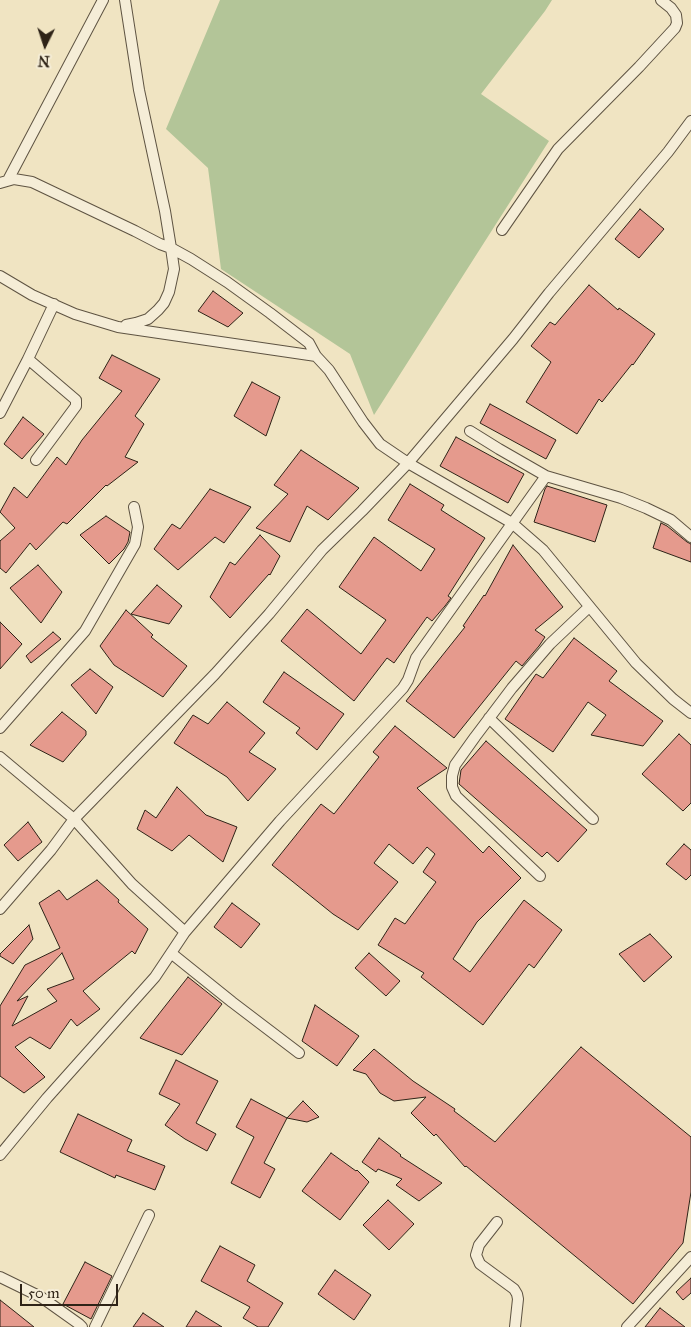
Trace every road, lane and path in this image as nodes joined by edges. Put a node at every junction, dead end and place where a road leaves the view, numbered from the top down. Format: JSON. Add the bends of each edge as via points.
{"nodes":[{"id":1,"x":103,"y":0,"type":"edge"},
{"id":2,"x":125,"y":0,"type":"edge"},
{"id":3,"x":661,"y":0,"type":"edge"},
{"id":4,"x":691,"y":122,"type":"edge"},
{"id":5,"x":4,"y":182,"type":"edge"},
{"id":6,"x":502,"y":230,"type":"dead end"},
{"id":7,"x":171,"y":248,"type":"junction"},
{"id":8,"x":0,"y":276,"type":"edge"},
{"id":9,"x":54,"y":304,"type":"junction"},
{"id":10,"x":118,"y":327,"type":"junction"},
{"id":11,"x":316,"y":356,"type":"junction"},
{"id":12,"x":28,"y":359,"type":"junction"},
{"id":13,"x":0,"y":413,"type":"edge"},
{"id":14,"x":470,"y":431,"type":"dead end"},
{"id":15,"x":36,"y":460,"type":"dead end"},
{"id":16,"x":408,"y":462,"type":"junction"},
{"id":17,"x":546,"y":476,"type":"junction"},
{"id":18,"x":134,"y":507,"type":"dead end"},
{"id":19,"x":512,"y":523,"type":"junction"},
{"id":20,"x":691,"y":537,"type":"edge"},
{"id":21,"x":589,"y":607,"type":"junction"},
{"id":22,"x":691,"y":713,"type":"edge"},
{"id":23,"x":490,"y":718,"type":"junction"},
{"id":24,"x":0,"y":728,"type":"edge"},
{"id":25,"x":0,"y":757,"type":"edge"},
{"id":26,"x":74,"y":819,"type":"junction"},
{"id":27,"x":593,"y":819,"type":"dead end"},
{"id":28,"x":540,"y":876,"type":"dead end"},
{"id":29,"x":0,"y":909,"type":"edge"},
{"id":30,"x":185,"y":932,"type":"junction"},
{"id":31,"x":171,"y":953,"type":"junction"},
{"id":32,"x":298,"y":1054,"type":"dead end"},
{"id":33,"x":0,"y":1155,"type":"edge"},
{"id":34,"x":149,"y":1215,"type":"dead end"},
{"id":35,"x":497,"y":1222,"type":"dead end"},
{"id":36,"x":691,"y":1257,"type":"edge"},
{"id":37,"x":0,"y":1277,"type":"edge"},
{"id":38,"x":82,"y":1327,"type":"edge"},
{"id":39,"x":95,"y":1327,"type":"edge"},
{"id":40,"x":515,"y":1327,"type":"edge"},
{"id":41,"x":626,"y":1327,"type":"edge"}],
"edges":[{"from":1,"to":5,"type":"street"},
{"from":2,"to":7,"type":"street","via":[[139,90]]},
{"from":3,"to":6,"type":"street","via":[[676,15],[675,28],[558,149]]},
{"from":4,"to":16,"type":"street","via":[[514,339]]},
{"from":5,"to":7,"type":"street","via":[[14,179],[32,182]]},
{"from":7,"to":10,"type":"street","via":[[174,269],[164,303],[148,319]]},
{"from":7,"to":11,"type":"street","via":[[270,313],[309,343]]},
{"from":8,"to":9,"type":"street"},
{"from":9,"to":10,"type":"street"},
{"from":9,"to":12,"type":"street"},
{"from":10,"to":11,"type":"street"},
{"from":11,"to":16,"type":"street","via":[[380,444]]},
{"from":12,"to":13,"type":"street"},
{"from":12,"to":15,"type":"street","via":[[74,397],[76,403]]},
{"from":14,"to":17,"type":"street"},
{"from":16,"to":19,"type":"street"},
{"from":16,"to":26,"type":"street","via":[[322,550],[215,674]]},
{"from":17,"to":19,"type":"street"},
{"from":17,"to":20,"type":"street","via":[[646,508],[671,520]]},
{"from":18,"to":24,"type":"street","via":[[138,527],[135,544],[85,631]]},
{"from":19,"to":21,"type":"street","via":[[543,550]]},
{"from":19,"to":30,"type":"street","via":[[416,658],[403,688],[280,821]]},
{"from":21,"to":22,"type":"street","via":[[636,664]]},
{"from":21,"to":23,"type":"street","via":[[550,644]]},
{"from":23,"to":27,"type":"street"},
{"from":23,"to":28,"type":"street","via":[[456,765],[452,787],[456,796]]},
{"from":25,"to":26,"type":"street"},
{"from":26,"to":29,"type":"street"},
{"from":26,"to":30,"type":"street","via":[[132,884]]},
{"from":30,"to":31,"type":"street"},
{"from":31,"to":32,"type":"street"},
{"from":31,"to":33,"type":"street","via":[[155,977]]},
{"from":34,"to":39,"type":"street"},
{"from":35,"to":40,"type":"street","via":[[479,1245],[476,1255],[480,1264],[517,1294]]},
{"from":36,"to":41,"type":"street"},
{"from":37,"to":38,"type":"street","via":[[41,1297]]}]}
